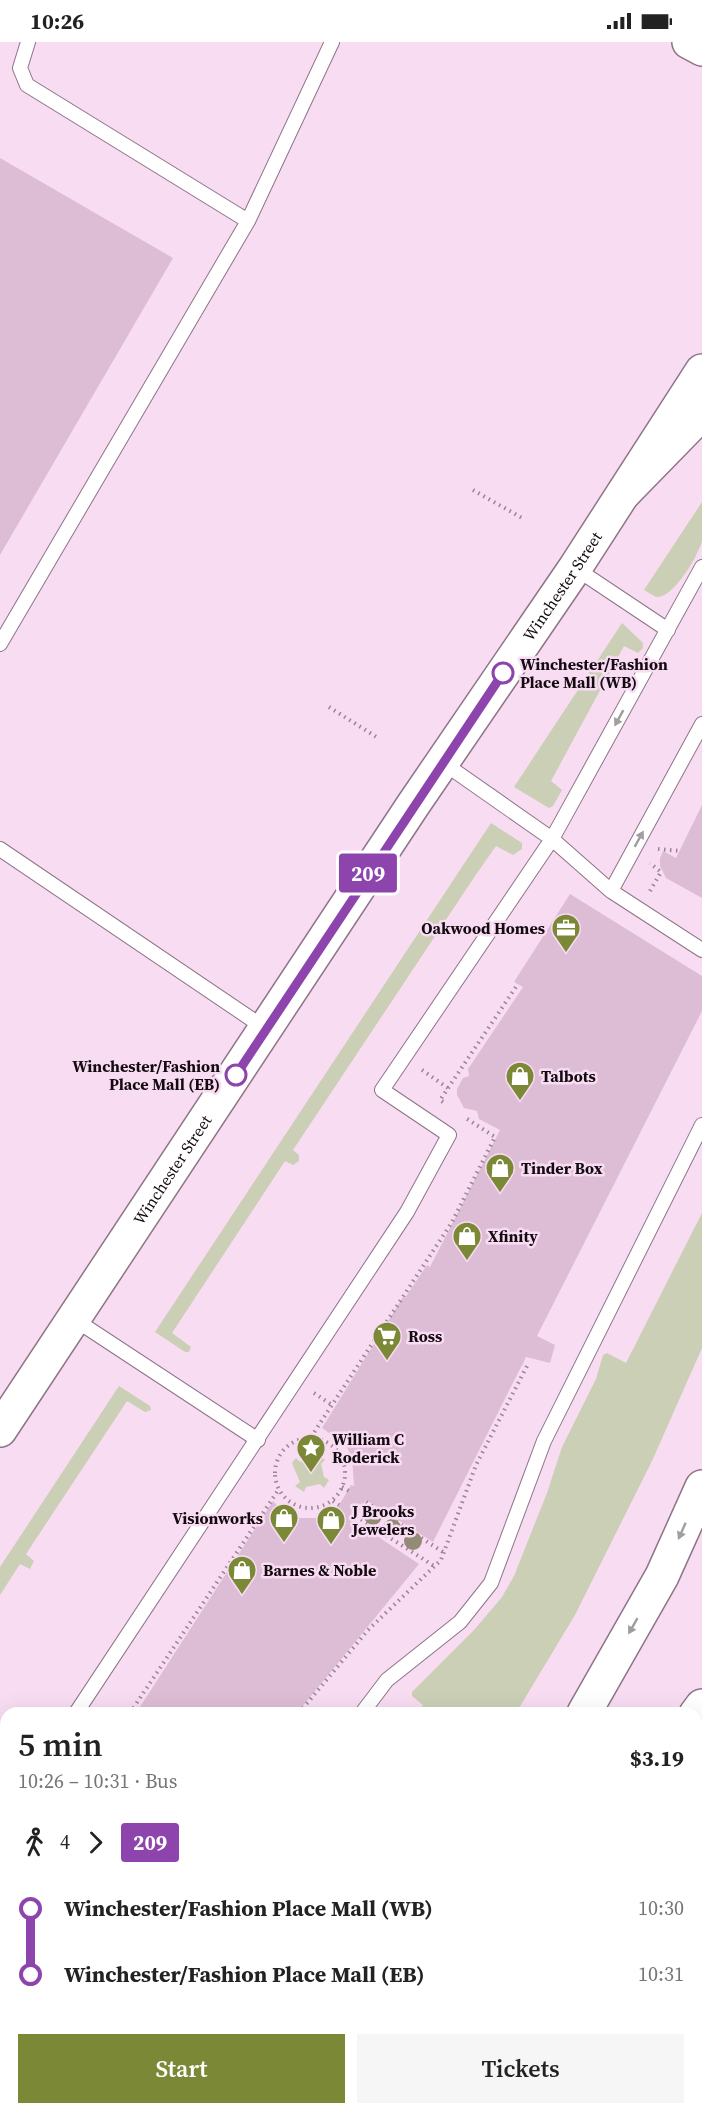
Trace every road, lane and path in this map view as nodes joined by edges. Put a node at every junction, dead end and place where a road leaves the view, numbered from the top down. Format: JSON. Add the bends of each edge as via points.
{"nodes":[{"id":1,"x":28,"y":42,"type":"edge"},
{"id":2,"x":332,"y":42,"type":"edge"},
{"id":3,"x":689,"y":42,"type":"edge"},
{"id":4,"x":702,"y":49,"type":"edge"},
{"id":5,"x":248,"y":221,"type":"junction"},
{"id":6,"x":702,"y":371,"type":"edge"},
{"id":7,"x":702,"y":413,"type":"edge"},
{"id":8,"x":474,"y":490,"type":"dead end"},
{"id":9,"x":623,"y":494,"type":"junction"},
{"id":10,"x":522,"y":518,"type":"dead end"},
{"id":11,"x":702,"y":567,"type":"edge"},
{"id":12,"x":575,"y":568,"type":"junction"},
{"id":13,"x":668,"y":630,"type":"junction"},
{"id":14,"x":0,"y":644,"type":"edge"},
{"id":15,"x":329,"y":707,"type":"dead end"},
{"id":16,"x":702,"y":724,"type":"edge"},
{"id":17,"x":378,"y":738,"type":"dead end"},
{"id":18,"x":442,"y":762,"type":"junction"},
{"id":19,"x":552,"y":839,"type":"junction"},
{"id":20,"x":0,"y":849,"type":"edge"},
{"id":21,"x":681,"y":851,"type":"dead end"},
{"id":22,"x":661,"y":872,"type":"dead end"},
{"id":23,"x":611,"y":891,"type":"junction"},
{"id":24,"x":702,"y":950,"type":"edge"},
{"id":25,"x":266,"y":1029,"type":"junction"},
{"id":26,"x":404,"y":1058,"type":"junction"},
{"id":27,"x":448,"y":1088,"type":"dead end"},
{"id":28,"x":702,"y":1125,"type":"edge"},
{"id":29,"x":74,"y":1319,"type":"junction"},
{"id":30,"x":523,"y":1364,"type":"dead end"},
{"id":31,"x":0,"y":1430,"type":"edge"},
{"id":32,"x":258,"y":1440,"type":"junction"},
{"id":33,"x":342,"y":1487,"type":"junction"},
{"id":34,"x":702,"y":1487,"type":"edge"},
{"id":35,"x":279,"y":1489,"type":"junction"},
{"id":36,"x":349,"y":1491,"type":"dead end"},
{"id":37,"x":333,"y":1501,"type":"junction"},
{"id":38,"x":366,"y":1502,"type":"dead end"},
{"id":39,"x":339,"y":1505,"type":"dead end"},
{"id":40,"x":357,"y":1516,"type":"dead end"},
{"id":41,"x":444,"y":1552,"type":"junction"},
{"id":42,"x":434,"y":1566,"type":"junction"},
{"id":43,"x":80,"y":1707,"type":"edge"},
{"id":44,"x":134,"y":1707,"type":"edge"},
{"id":45,"x":304,"y":1707,"type":"edge"},
{"id":46,"x":367,"y":1707,"type":"edge"},
{"id":47,"x":587,"y":1707,"type":"edge"}],
"edges":[{"from":1,"to":5,"type":"lane","via":[[20,68],[27,85]]},
{"from":2,"to":5,"type":"lane"},
{"from":3,"to":4,"type":"main road"},
{"from":5,"to":14,"type":"lane"},
{"from":6,"to":9,"type":"main road","name":"Winchester Street"},
{"from":7,"to":9,"type":"main road"},
{"from":8,"to":10,"type":"path"},
{"from":9,"to":12,"type":"main road","name":"Winchester Street"},
{"from":11,"to":13,"type":"lane"},
{"from":12,"to":13,"type":"lane"},
{"from":12,"to":18,"type":"main road","name":"Winchester Street"},
{"from":13,"to":19,"type":"lane","one_way":true},
{"from":15,"to":17,"type":"path"},
{"from":23,"to":16,"type":"lane","one_way":true},
{"from":18,"to":19,"type":"lane"},
{"from":18,"to":25,"type":"main road","name":"Winchester Street"},
{"from":19,"to":23,"type":"lane"},
{"from":19,"to":26,"type":"lane"},
{"from":20,"to":25,"type":"lane"},
{"from":21,"to":22,"type":"path","via":[[658,849],[649,864]]},
{"from":23,"to":24,"type":"lane"},
{"from":25,"to":29,"type":"main road","name":"Winchester Street"},
{"from":26,"to":27,"type":"path"},
{"from":26,"to":32,"type":"lane","via":[[382,1090],[449,1135],[407,1212]]},
{"from":28,"to":46,"type":"lane","via":[[544,1441],[491,1583],[460,1622],[387,1680]]},
{"from":29,"to":31,"type":"main road","name":"Winchester Street"},
{"from":29,"to":32,"type":"lane"},
{"from":30,"to":41,"type":"path","via":[[527,1366],[476,1465]]},
{"from":32,"to":43,"type":"lane"},
{"from":33,"to":35,"type":"path","via":[[342,1456],[334,1446],[311,1437],[299,1439],[280,1455],[275,1466]]},
{"from":33,"to":36,"type":"path"},
{"from":33,"to":37,"type":"path"},
{"from":34,"to":47,"type":"main road","one_way":true,"via":[[662,1576]]},
{"from":35,"to":37,"type":"path","via":[[287,1500],[310,1509]]},
{"from":35,"to":44,"type":"path"},
{"from":37,"to":39,"type":"path"},
{"from":38,"to":41,"type":"path"},
{"from":40,"to":42,"type":"path"},
{"from":41,"to":42,"type":"path"},
{"from":42,"to":45,"type":"path","via":[[368,1630]]}]}
